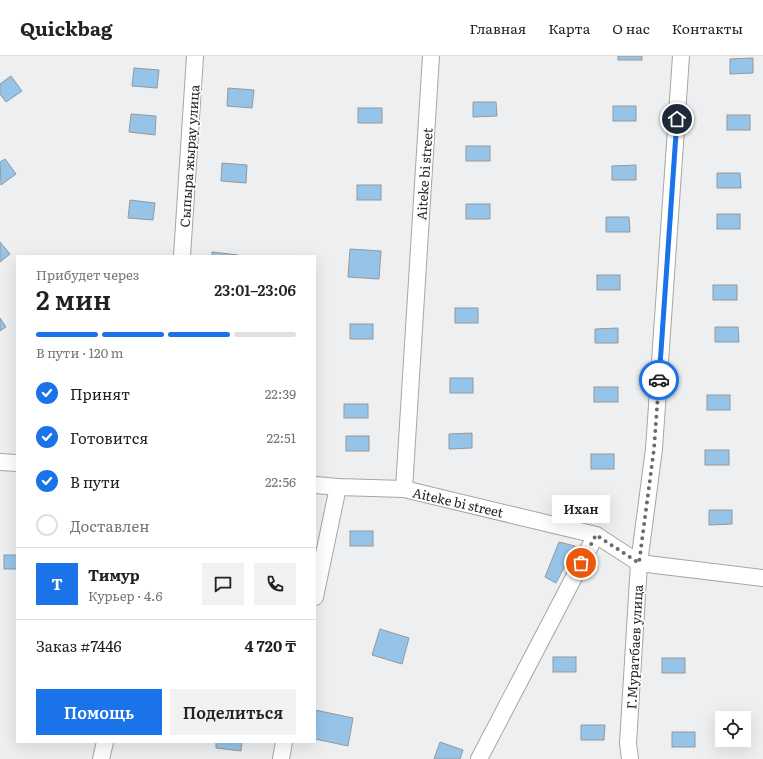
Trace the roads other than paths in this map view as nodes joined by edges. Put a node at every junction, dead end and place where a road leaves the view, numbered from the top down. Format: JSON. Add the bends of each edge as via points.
{"nodes":[{"id":1,"x":195,"y":56,"type":"edge"},
{"id":2,"x":431,"y":56,"type":"edge"},
{"id":3,"x":681,"y":56,"type":"edge"},
{"id":4,"x":182,"y":255,"type":"edge"},
{"id":5,"x":0,"y":462,"type":"edge"},
{"id":6,"x":16,"y":463,"type":"edge"},
{"id":7,"x":316,"y":485,"type":"edge"},
{"id":8,"x":338,"y":487,"type":"junction"},
{"id":9,"x":404,"y":489,"type":"junction"},
{"id":10,"x":596,"y":535,"type":"junction"},
{"id":11,"x":639,"y":563,"type":"junction"},
{"id":12,"x":763,"y":578,"type":"edge"},
{"id":13,"x":316,"y":592,"type":"edge"},
{"id":14,"x":105,"y":743,"type":"edge"},
{"id":15,"x":284,"y":743,"type":"edge"},
{"id":16,"x":101,"y":759,"type":"edge"},
{"id":17,"x":281,"y":759,"type":"edge"},
{"id":18,"x":479,"y":759,"type":"edge"},
{"id":19,"x":630,"y":759,"type":"edge"}],
"edges":[{"from":1,"to":4,"type":"street","name":"Сыпыра жырау улица"},
{"from":2,"to":9,"type":"street","name":"Aiteke bi street"},
{"from":3,"to":11,"type":"street","name":"Г.Муратбаев улица","via":[[654,449]]},
{"from":5,"to":6,"type":"street"},
{"from":7,"to":8,"type":"street"},
{"from":8,"to":9,"type":"street"},
{"from":8,"to":13,"type":"street"},
{"from":9,"to":10,"type":"street","name":"Aiteke bi street"},
{"from":10,"to":11,"type":"street","name":"Aiteke bi street"},
{"from":10,"to":18,"type":"street"},
{"from":11,"to":12,"type":"street"},
{"from":11,"to":19,"type":"street","name":"Г.Муратбаев улица","via":[[628,743]]},
{"from":14,"to":16,"type":"street"},
{"from":15,"to":17,"type":"street"}]}
